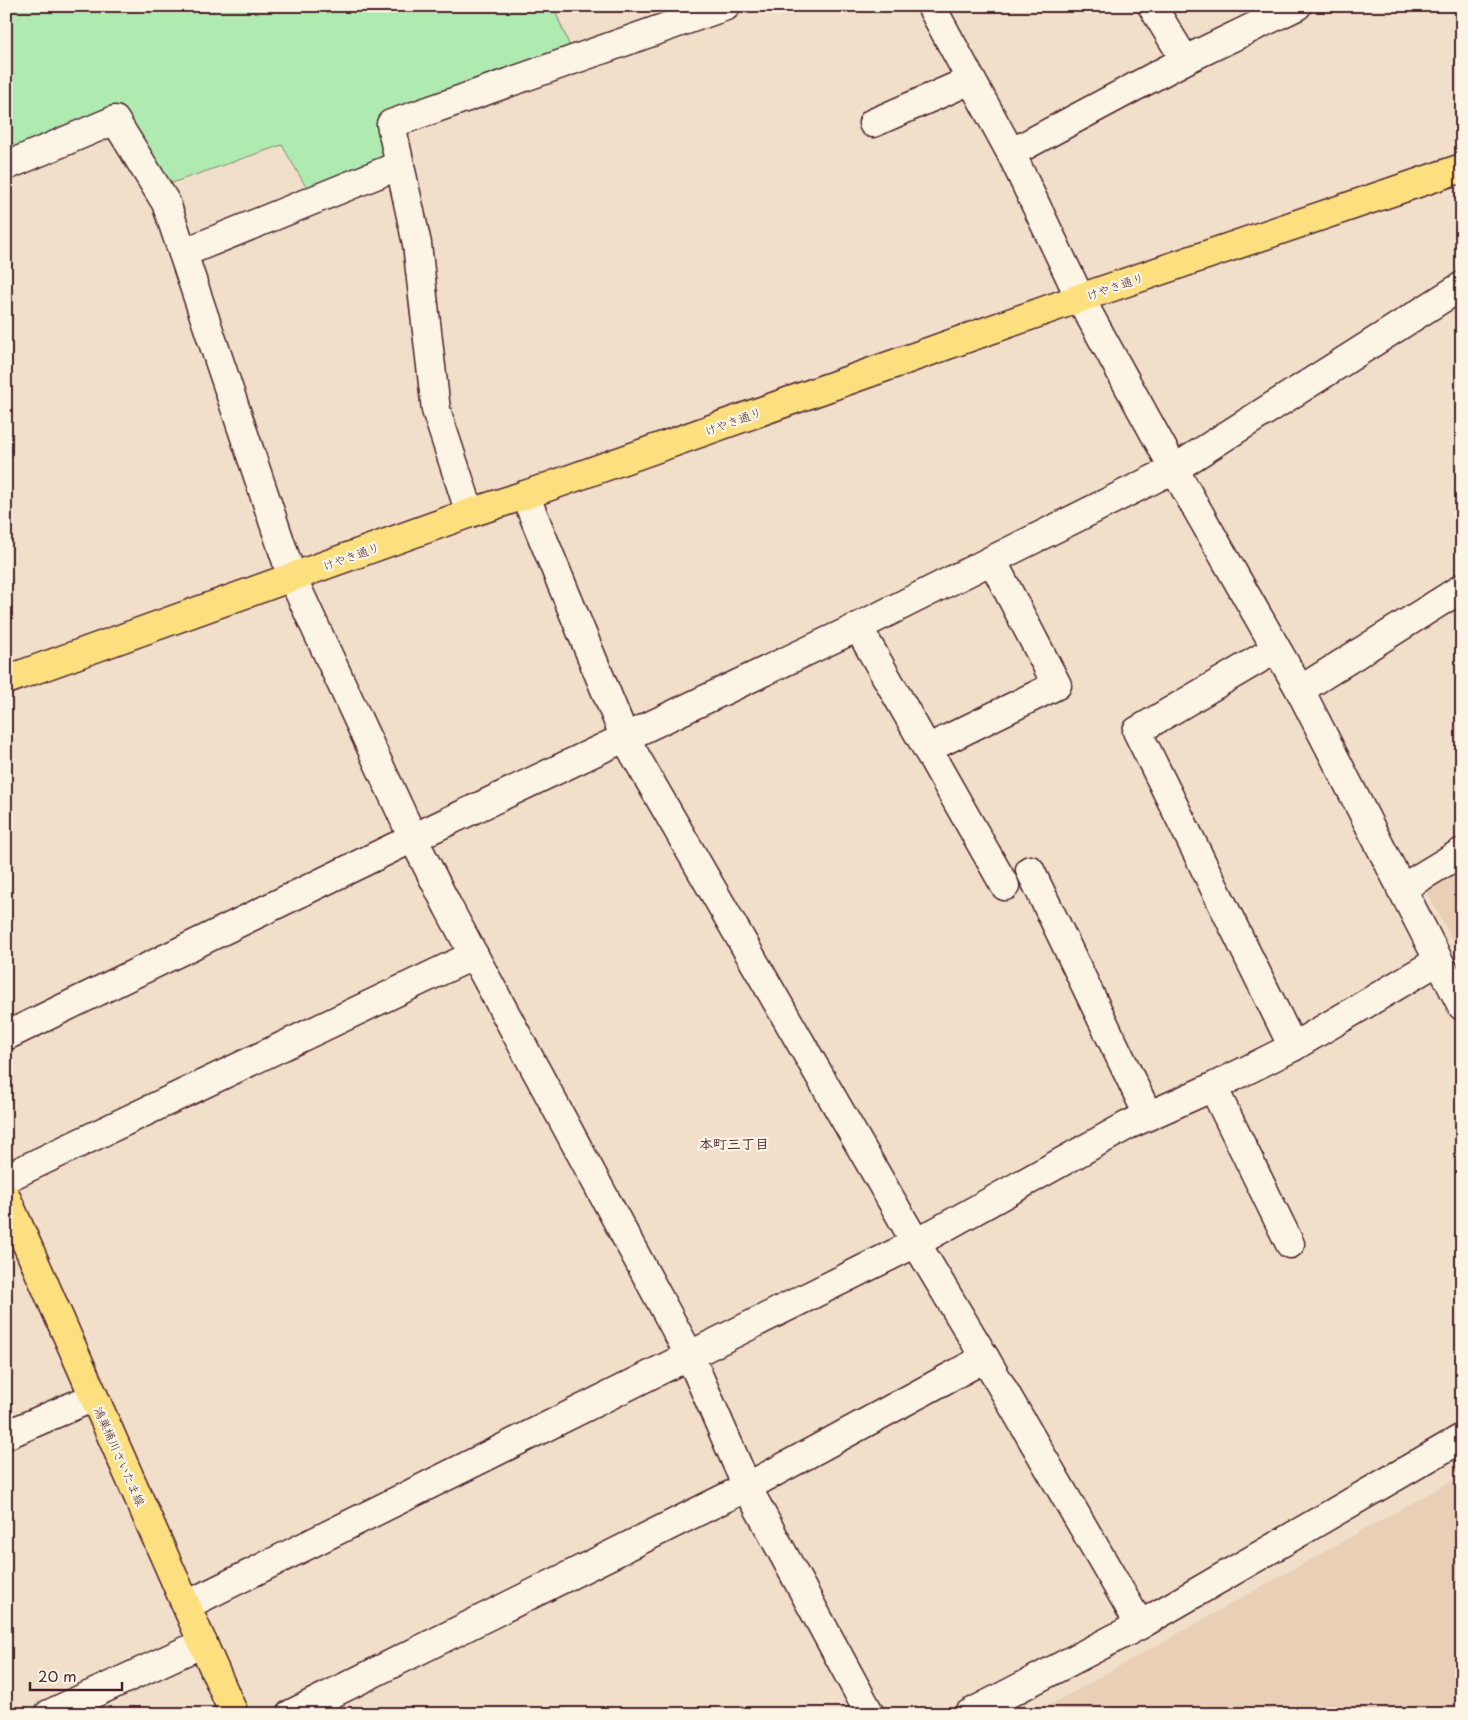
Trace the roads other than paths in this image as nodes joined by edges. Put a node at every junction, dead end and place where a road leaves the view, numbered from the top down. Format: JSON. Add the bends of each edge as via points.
{"nodes":[{"id":1,"x":726,"y":6,"type":"edge"},
{"id":2,"x":931,"y":6,"type":"edge"},
{"id":3,"x":1152,"y":6,"type":"edge"},
{"id":4,"x":1297,"y":6,"type":"edge"},
{"id":5,"x":1185,"y":60,"type":"junction"},
{"id":6,"x":972,"y":80,"type":"junction"},
{"id":7,"x":873,"y":124,"type":"dead end"},
{"id":8,"x":1011,"y":153,"type":"junction"},
{"id":9,"x":400,"y":165,"type":"junction"},
{"id":10,"x":6,"y":166,"type":"edge"},
{"id":11,"x":1462,"y":168,"type":"edge"},
{"id":12,"x":183,"y":253,"type":"junction"},
{"id":13,"x":1462,"y":286,"type":"edge"},
{"id":14,"x":1080,"y":298,"type":"junction"},
{"id":15,"x":1174,"y":468,"type":"junction"},
{"id":16,"x":525,"y":495,"type":"junction"},
{"id":17,"x":470,"y":513,"type":"junction"},
{"id":18,"x":992,"y":560,"type":"junction"},
{"id":19,"x":292,"y":577,"type":"junction"},
{"id":20,"x":1462,"y":588,"type":"edge"},
{"id":21,"x":858,"y":627,"type":"junction"},
{"id":22,"x":1276,"y":649,"type":"junction"},
{"id":23,"x":6,"y":680,"type":"edge"},
{"id":24,"x":1300,"y":690,"type":"junction"},
{"id":25,"x":625,"y":738,"type":"junction"},
{"id":26,"x":927,"y":749,"type":"junction"},
{"id":27,"x":413,"y":838,"type":"junction"},
{"id":28,"x":1462,"y":852,"type":"edge"},
{"id":29,"x":1030,"y":870,"type":"dead end"},
{"id":30,"x":1005,"y":886,"type":"dead end"},
{"id":31,"x":1401,"y":889,"type":"junction"},
{"id":32,"x":474,"y":955,"type":"junction"},
{"id":33,"x":1438,"y":961,"type":"junction"},
{"id":34,"x":1462,"y":1006,"type":"edge"},
{"id":35,"x":6,"y":1036,"type":"edge"},
{"id":36,"x":1293,"y":1047,"type":"junction"},
{"id":37,"x":1213,"y":1086,"type":"junction"},
{"id":38,"x":1148,"y":1115,"type":"junction"},
{"id":39,"x":6,"y":1178,"type":"edge"},
{"id":40,"x":6,"y":1197,"type":"edge"},
{"id":41,"x":916,"y":1243,"type":"junction"},
{"id":42,"x":1290,"y":1244,"type":"dead end"},
{"id":43,"x":690,"y":1356,"type":"junction"},
{"id":44,"x":985,"y":1358,"type":"junction"},
{"id":45,"x":94,"y":1397,"type":"junction"},
{"id":46,"x":6,"y":1435,"type":"edge"},
{"id":47,"x":1462,"y":1438,"type":"edge"},
{"id":48,"x":747,"y":1487,"type":"junction"},
{"id":49,"x":187,"y":1605,"type":"junction"},
{"id":50,"x":1140,"y":1625,"type":"junction"},
{"id":51,"x":202,"y":1643,"type":"junction"},
{"id":52,"x":49,"y":1714,"type":"edge"},
{"id":53,"x":234,"y":1714,"type":"edge"},
{"id":54,"x":291,"y":1714,"type":"edge"},
{"id":55,"x":870,"y":1714,"type":"edge"},
{"id":56,"x":969,"y":1714,"type":"edge"}],
"edges":[{"from":1,"to":9,"type":"street","via":[[392,124]]},
{"from":2,"to":6,"type":"street"},
{"from":3,"to":5,"type":"street"},
{"from":4,"to":5,"type":"street"},
{"from":5,"to":8,"type":"street"},
{"from":6,"to":7,"type":"street"},
{"from":6,"to":8,"type":"street"},
{"from":8,"to":14,"type":"street"},
{"from":9,"to":12,"type":"street"},
{"from":9,"to":17,"type":"street","via":[[416,244],[436,410]]},
{"from":10,"to":12,"type":"street","via":[[115,120],[166,203]]},
{"from":11,"to":14,"type":"main road","name":"けやき通り"},
{"from":12,"to":19,"type":"street"},
{"from":13,"to":15,"type":"street"},
{"from":14,"to":15,"type":"street"},
{"from":14,"to":16,"type":"main road","name":"けやき通り"},
{"from":15,"to":18,"type":"street"},
{"from":15,"to":22,"type":"street"},
{"from":16,"to":17,"type":"main road","name":"けやき通り"},
{"from":16,"to":25,"type":"street"},
{"from":17,"to":19,"type":"main road","name":"けやき通り"},
{"from":18,"to":21,"type":"street"},
{"from":18,"to":26,"type":"street","via":[[1057,685]]},
{"from":19,"to":23,"type":"main road","name":"けやき通り"},
{"from":19,"to":27,"type":"street"},
{"from":20,"to":24,"type":"street"},
{"from":21,"to":25,"type":"street"},
{"from":21,"to":26,"type":"street"},
{"from":22,"to":24,"type":"street"},
{"from":22,"to":36,"type":"street","via":[[1137,731]]},
{"from":24,"to":31,"type":"street"},
{"from":25,"to":27,"type":"street"},
{"from":25,"to":41,"type":"street"},
{"from":26,"to":30,"type":"street"},
{"from":27,"to":32,"type":"street"},
{"from":27,"to":35,"type":"street"},
{"from":28,"to":31,"type":"street"},
{"from":29,"to":38,"type":"street"},
{"from":31,"to":33,"type":"street"},
{"from":32,"to":39,"type":"street"},
{"from":32,"to":43,"type":"street"},
{"from":33,"to":34,"type":"street"},
{"from":33,"to":36,"type":"street"},
{"from":36,"to":37,"type":"street"},
{"from":37,"to":38,"type":"street"},
{"from":37,"to":42,"type":"street"},
{"from":38,"to":41,"type":"street"},
{"from":40,"to":45,"type":"main road","name":"鴻巣桶川さいたま線"},
{"from":41,"to":43,"type":"street"},
{"from":41,"to":44,"type":"street"},
{"from":43,"to":48,"type":"street"},
{"from":43,"to":49,"type":"street"},
{"from":44,"to":48,"type":"street"},
{"from":44,"to":50,"type":"street"},
{"from":45,"to":46,"type":"street"},
{"from":45,"to":49,"type":"main road","name":"鴻巣桶川さいたま線"},
{"from":47,"to":50,"type":"street"},
{"from":48,"to":54,"type":"street"},
{"from":48,"to":55,"type":"street"},
{"from":49,"to":51,"type":"main road","name":"鴻巣桶川さいたま線"},
{"from":50,"to":56,"type":"street"},
{"from":51,"to":52,"type":"street"},
{"from":51,"to":53,"type":"main road","name":"鴻巣桶川さいたま線"}]}
